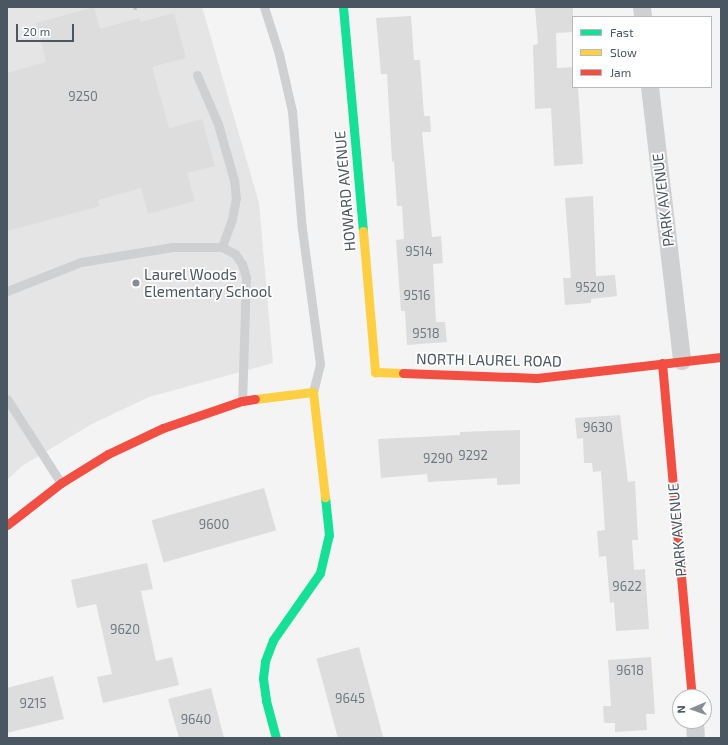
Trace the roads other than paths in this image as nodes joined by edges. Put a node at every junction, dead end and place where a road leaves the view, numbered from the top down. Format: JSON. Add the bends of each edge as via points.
{"nodes":[{"id":1,"x":264,"y":7,"type":"edge"},
{"id":2,"x":343,"y":7,"type":"edge"},
{"id":3,"x":198,"y":75,"type":"dead end"},
{"id":4,"x":650,"y":88,"type":"edge"},
{"id":5,"x":222,"y":247,"type":"junction"},
{"id":6,"x":7,"y":291,"type":"edge"},
{"id":7,"x":721,"y":357,"type":"edge"},
{"id":8,"x":682,"y":361,"type":"junction"},
{"id":9,"x":662,"y":363,"type":"junction"},
{"id":10,"x":375,"y":372,"type":"joint"},
{"id":11,"x":313,"y":392,"type":"junction"},
{"id":12,"x":7,"y":399,"type":"edge"},
{"id":13,"x":242,"y":401,"type":"junction"},
{"id":14,"x":61,"y":483,"type":"junction"},
{"id":15,"x":7,"y":525,"type":"edge"},
{"id":16,"x":691,"y":689,"type":"edge"},
{"id":17,"x":276,"y":738,"type":"edge"}],
"edges":[{"from":1,"to":11,"type":"lane","via":[[279,54],[292,111],[303,237],[320,364]]},
{"from":2,"to":10,"type":"street","name":"HOWARD AVENUE"},
{"from":3,"to":5,"type":"lane","via":[[218,124],[234,180],[236,198]]},
{"from":4,"to":8,"type":"street","name":"PARK AVENUE"},
{"from":5,"to":6,"type":"lane","via":[[173,247],[81,262]]},
{"from":5,"to":13,"type":"lane","via":[[235,254],[242,264],[246,277]]},
{"from":7,"to":8,"type":"street","name":"NORTH LAUREL ROAD"},
{"from":8,"to":9,"type":"street","name":"NORTH LAUREL ROAD"},
{"from":9,"to":10,"type":"street","name":"NORTH LAUREL ROAD","via":[[537,378]]},
{"from":9,"to":16,"type":"street","name":"PARK AVENUE"},
{"from":11,"to":13,"type":"street"},
{"from":11,"to":17,"type":"street","via":[[326,508],[327,549],[320,574],[284,622],[273,640],[265,661],[263,678],[266,700]]},
{"from":12,"to":14,"type":"lane"},
{"from":13,"to":14,"type":"street","via":[[163,428],[108,454]]},
{"from":14,"to":15,"type":"street"}]}
